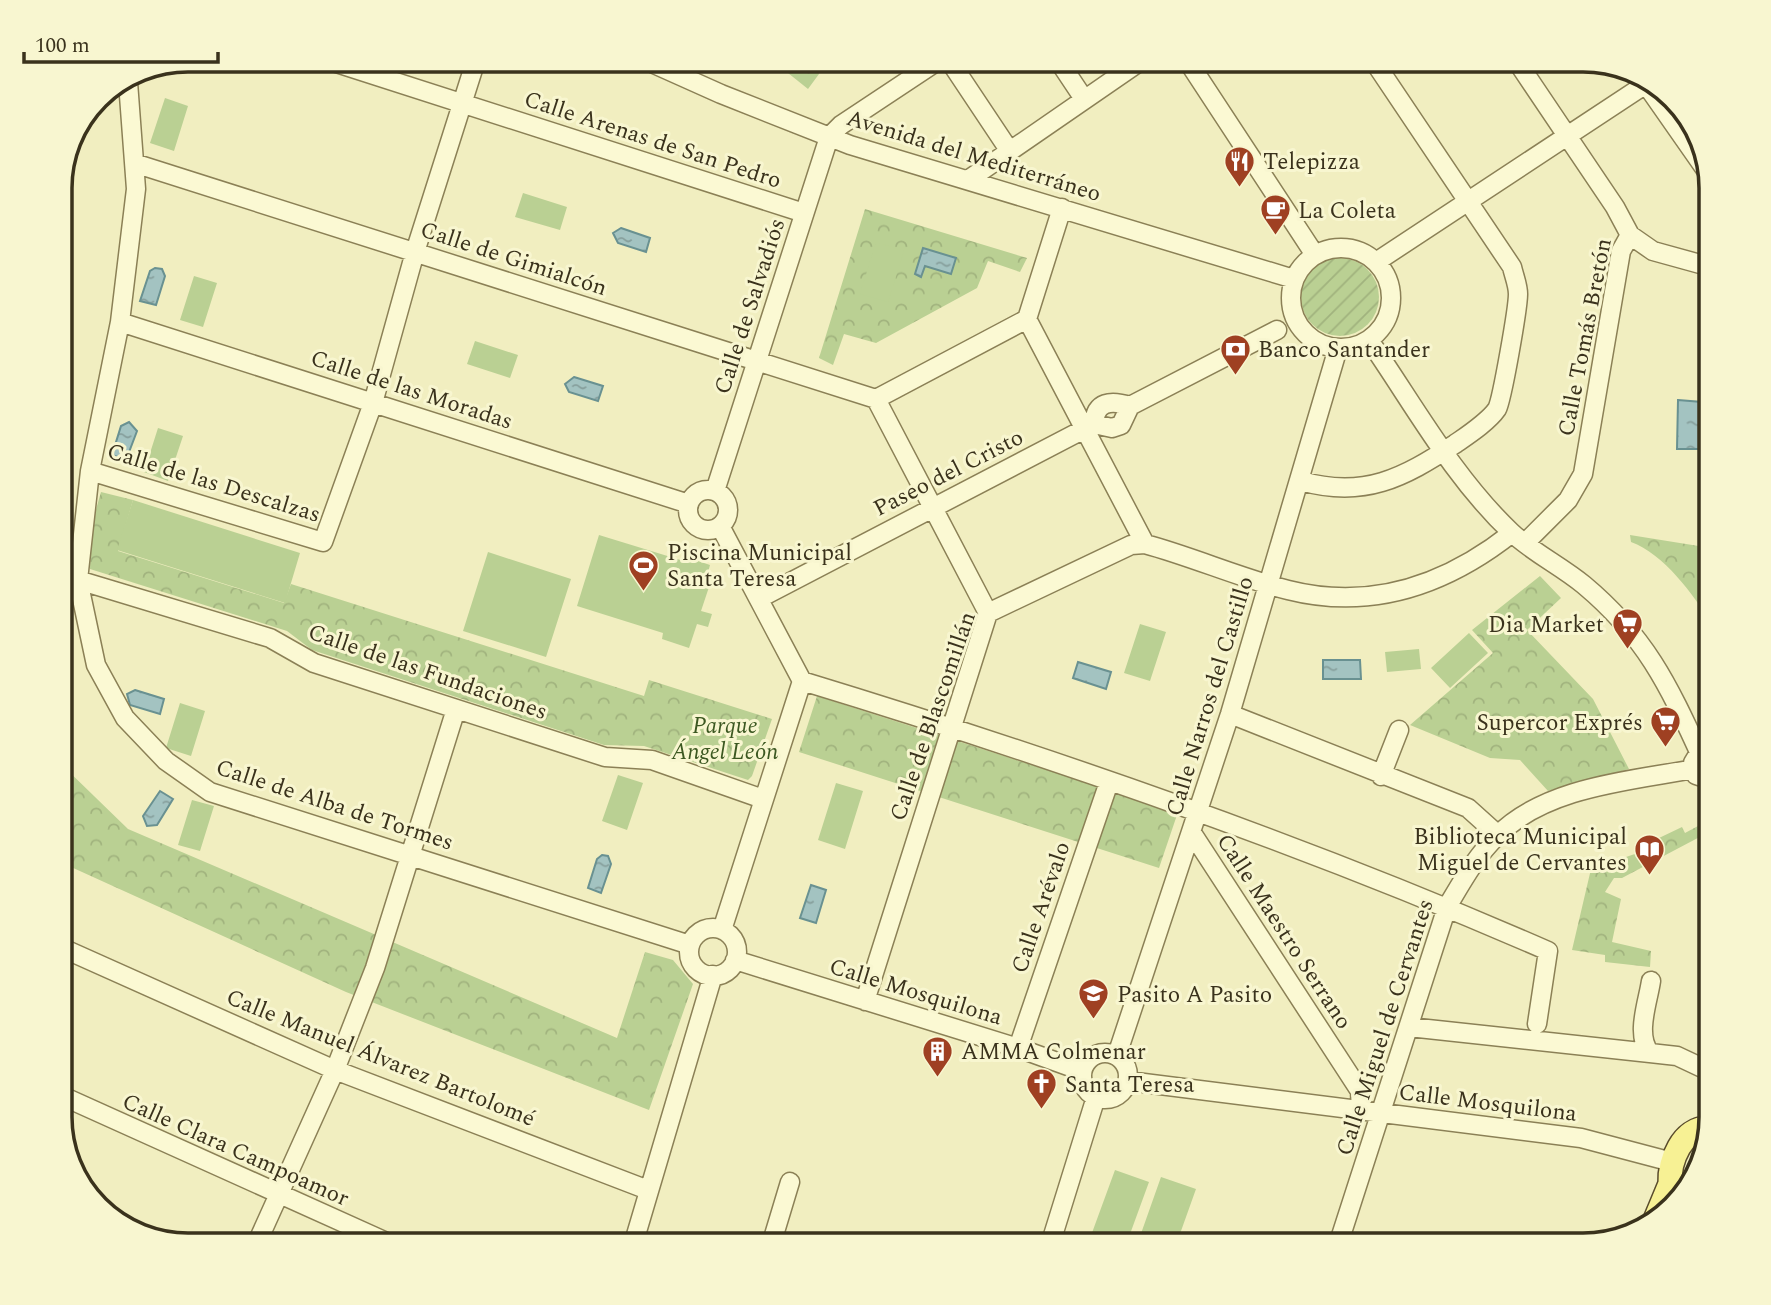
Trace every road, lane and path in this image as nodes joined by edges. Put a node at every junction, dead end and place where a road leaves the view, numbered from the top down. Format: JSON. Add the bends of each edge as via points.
{"nodes":[{"id":1,"x":365,"y":72,"type":"edge"},
{"id":2,"x":472,"y":72,"type":"edge"},
{"id":3,"x":672,"y":72,"type":"edge"},
{"id":4,"x":921,"y":72,"type":"edge"},
{"id":5,"x":957,"y":72,"type":"edge"},
{"id":6,"x":1066,"y":72,"type":"edge"},
{"id":7,"x":1124,"y":72,"type":"edge"},
{"id":8,"x":1194,"y":72,"type":"edge"},
{"id":9,"x":1381,"y":72,"type":"edge"},
{"id":10,"x":1524,"y":72,"type":"edge"},
{"id":11,"x":1639,"y":87,"type":"edge"},
{"id":12,"x":129,"y":88,"type":"edge"},
{"id":13,"x":1084,"y":99,"type":"junction"},
{"id":14,"x":1660,"y":101,"type":"edge"},
{"id":15,"x":462,"y":103,"type":"junction"},
{"id":16,"x":829,"y":136,"type":"junction"},
{"id":17,"x":1566,"y":136,"type":"junction"},
{"id":18,"x":1689,"y":142,"type":"edge"},
{"id":19,"x":1009,"y":150,"type":"junction"},
{"id":20,"x":137,"y":164,"type":"junction"},
{"id":21,"x":968,"y":180,"type":"junction"},
{"id":22,"x":1466,"y":202,"type":"junction"},
{"id":23,"x":1062,"y":208,"type":"junction"},
{"id":24,"x":804,"y":213,"type":"junction"},
{"id":25,"x":1630,"y":235,"type":"junction"},
{"id":26,"x":415,"y":252,"type":"junction"},
{"id":27,"x":1315,"y":255,"type":"junction"},
{"id":28,"x":1376,"y":262,"type":"junction"},
{"id":29,"x":1699,"y":263,"type":"edge"},
{"id":30,"x":1294,"y":279,"type":"junction"},
{"id":31,"x":1027,"y":319,"type":"junction"},
{"id":32,"x":120,"y":322,"type":"junction"},
{"id":33,"x":1277,"y":330,"type":"dead end"},
{"id":34,"x":1370,"y":340,"type":"junction"},
{"id":35,"x":1338,"y":348,"type":"junction"},
{"id":36,"x":757,"y":362,"type":"junction"},
{"id":37,"x":876,"y":399,"type":"junction"},
{"id":38,"x":373,"y":403,"type":"junction"},
{"id":39,"x":1089,"y":427,"type":"junction"},
{"id":40,"x":1443,"y":452,"type":"junction"},
{"id":41,"x":90,"y":471,"type":"junction"},
{"id":42,"x":1301,"y":481,"type":"junction"},
{"id":43,"x":715,"y":491,"type":"junction"},
{"id":44,"x":689,"y":504,"type":"junction"},
{"id":45,"x":933,"y":507,"type":"junction"},
{"id":46,"x":720,"y":526,"type":"junction"},
{"id":47,"x":1518,"y":538,"type":"junction"},
{"id":48,"x":1145,"y":544,"type":"junction"},
{"id":49,"x":78,"y":580,"type":"junction"},
{"id":50,"x":1269,"y":585,"type":"junction"},
{"id":51,"x":760,"y":598,"type":"junction"},
{"id":52,"x":988,"y":613,"type":"junction"},
{"id":53,"x":802,"y":681,"type":"junction"},
{"id":54,"x":456,"y":709,"type":"junction"},
{"id":55,"x":1230,"y":714,"type":"junction"},
{"id":56,"x":951,"y":726,"type":"junction"},
{"id":57,"x":1399,"y":730,"type":"dead end"},
{"id":58,"x":1699,"y":753,"type":"edge"},
{"id":59,"x":1699,"y":760,"type":"edge"},
{"id":60,"x":1381,"y":776,"type":"junction"},
{"id":61,"x":1109,"y":782,"type":"junction"},
{"id":62,"x":763,"y":799,"type":"junction"},
{"id":63,"x":1198,"y":813,"type":"junction"},
{"id":64,"x":1192,"y":833,"type":"junction"},
{"id":65,"x":1498,"y":835,"type":"junction"},
{"id":66,"x":412,"y":856,"type":"junction"},
{"id":67,"x":1447,"y":907,"type":"junction"},
{"id":68,"x":722,"y":930,"type":"junction"},
{"id":69,"x":690,"y":945,"type":"junction"},
{"id":70,"x":72,"y":952,"type":"edge"},
{"id":71,"x":735,"y":960,"type":"junction"},
{"id":72,"x":713,"y":975,"type":"junction"},
{"id":73,"x":1651,"y":981,"type":"dead end"},
{"id":74,"x":865,"y":1001,"type":"junction"},
{"id":75,"x":1538,"y":1024,"type":"dead end"},
{"id":76,"x":1409,"y":1027,"type":"junction"},
{"id":77,"x":1018,"y":1048,"type":"junction"},
{"id":78,"x":1650,"y":1053,"type":"junction"},
{"id":79,"x":1117,"y":1055,"type":"junction"},
{"id":80,"x":1699,"y":1066,"type":"edge"},
{"id":81,"x":335,"y":1070,"type":"junction"},
{"id":82,"x":1082,"y":1071,"type":"junction"},
{"id":83,"x":1128,"y":1081,"type":"junction"},
{"id":84,"x":1360,"y":1091,"type":"junction"},
{"id":85,"x":1388,"y":1091,"type":"junction"},
{"id":86,"x":1096,"y":1097,"type":"junction"},
{"id":87,"x":72,"y":1101,"type":"edge"},
{"id":88,"x":1361,"y":1111,"type":"junction"},
{"id":89,"x":1381,"y":1114,"type":"junction"},
{"id":90,"x":1698,"y":1129,"type":"edge"},
{"id":91,"x":1676,"y":1179,"type":"edge"},
{"id":92,"x":790,"y":1182,"type":"dead end"},
{"id":93,"x":648,"y":1190,"type":"junction"},
{"id":94,"x":279,"y":1196,"type":"junction"},
{"id":95,"x":1667,"y":1197,"type":"edge"},
{"id":96,"x":262,"y":1233,"type":"edge"},
{"id":97,"x":365,"y":1233,"type":"edge"},
{"id":98,"x":636,"y":1233,"type":"edge"},
{"id":99,"x":775,"y":1233,"type":"edge"},
{"id":100,"x":1054,"y":1233,"type":"edge"},
{"id":101,"x":1342,"y":1233,"type":"edge"}],
"edges":[{"from":1,"to":15,"type":"street","name":"Calle Arenas de San Pedro"},
{"from":2,"to":15,"type":"street","name":"Calle de las Descalzas"},
{"from":3,"to":16,"type":"street","name":"Avenida del Mediterráneo"},
{"from":4,"to":16,"type":"street"},
{"from":5,"to":19,"type":"street"},
{"from":6,"to":13,"type":"street"},
{"from":7,"to":13,"type":"street"},
{"from":8,"to":27,"type":"street"},
{"from":9,"to":22,"type":"street"},
{"from":10,"to":17,"type":"street","name":"Calle Tomás Bretón"},
{"from":11,"to":17,"type":"street"},
{"from":12,"to":20,"type":"street","name":"Calle de Alba de Tormes"},
{"from":13,"to":19,"type":"street"},
{"from":14,"to":18,"type":"street"},
{"from":15,"to":24,"type":"street","name":"Calle Arenas de San Pedro"},
{"from":15,"to":26,"type":"street","name":"Calle de las Descalzas"},
{"from":16,"to":21,"type":"street","name":"Avenida del Mediterráneo"},
{"from":16,"to":24,"type":"street","name":"Calle de Salvadiós"},
{"from":17,"to":22,"type":"street"},
{"from":17,"to":25,"type":"street","name":"Calle Tomás Bretón"},
{"from":19,"to":21,"type":"street"},
{"from":20,"to":26,"type":"street","name":"Calle de Gimialcón"},
{"from":20,"to":32,"type":"street","name":"Calle de Alba de Tormes"},
{"from":21,"to":23,"type":"street","name":"Avenida del Mediterráneo"},
{"from":22,"to":28,"type":"street"},
{"from":22,"to":40,"type":"street","via":[[1512,267],[1518,292],[1497,409]]},
{"from":23,"to":30,"type":"street","name":"Avenida del Mediterráneo"},
{"from":23,"to":31,"type":"street"},
{"from":24,"to":36,"type":"street","name":"Calle de Salvadiós"},
{"from":25,"to":29,"type":"street","via":[[1653,251]]},
{"from":25,"to":47,"type":"street","name":"Calle Tomás Bretón","via":[[1620,251],[1583,474],[1568,500]]},
{"from":26,"to":36,"type":"street","name":"Calle de Gimialcón"},
{"from":26,"to":38,"type":"street","name":"Calle de las Descalzas"},
{"from":27,"to":28,"type":"street","via":[[1351,249]]},
{"from":27,"to":30,"type":"street"},
{"from":28,"to":34,"type":"street","via":[[1388,278],[1391,307]]},
{"from":30,"to":35,"type":"street","via":[[1291,306],[1297,323],[1308,337]]},
{"from":31,"to":37,"type":"street"},
{"from":31,"to":39,"type":"street"},
{"from":32,"to":38,"type":"street","name":"Calle de las Moradas"},
{"from":32,"to":41,"type":"street","name":"Calle de Alba de Tormes"},
{"from":33,"to":39,"type":"street","name":"Paseo del Cristo","via":[[1130,406],[1121,425]]},
{"from":34,"to":35,"type":"street"},
{"from":34,"to":40,"type":"street"},
{"from":35,"to":42,"type":"street","name":"Calle Narros del Castillo"},
{"from":36,"to":37,"type":"street","name":"Calle de Gimialcón"},
{"from":36,"to":43,"type":"street","name":"Calle de Salvadiós"},
{"from":37,"to":45,"type":"street"},
{"from":38,"to":41,"type":"street","name":"Calle de las Descalzas","via":[[323,541]]},
{"from":38,"to":44,"type":"street","name":"Calle de las Moradas"},
{"from":39,"to":45,"type":"street","name":"Paseo del Cristo"},
{"from":39,"to":48,"type":"street"},
{"from":40,"to":42,"type":"street","via":[[1397,479],[1376,485],[1356,489]]},
{"from":40,"to":47,"type":"street"},
{"from":41,"to":49,"type":"street","name":"Calle de Alba de Tormes"},
{"from":42,"to":50,"type":"street","name":"Calle Narros del Castillo"},
{"from":43,"to":44,"type":"street","via":[[700,492]]},
{"from":43,"to":46,"type":"street","via":[[728,506]]},
{"from":44,"to":46,"type":"street","via":[[689,516],[698,527]]},
{"from":45,"to":51,"type":"street","name":"Paseo del Cristo"},
{"from":45,"to":52,"type":"street"},
{"from":46,"to":51,"type":"street"},
{"from":47,"to":50,"type":"street","name":"Calle Tomás Bretón","via":[[1437,580],[1376,596],[1333,599]]},
{"from":47,"to":58,"type":"street","via":[[1585,585],[1625,624],[1656,663]]},
{"from":48,"to":50,"type":"street"},
{"from":48,"to":52,"type":"street","name":"Calle de Blascomillán","via":[[1131,545]]},
{"from":49,"to":54,"type":"street","name":"Calle de las Fundaciones","via":[[270,638],[314,663]]},
{"from":49,"to":66,"type":"street","name":"Calle de Alba de Tormes","via":[[96,666],[125,718],[166,761],[209,792]]},
{"from":50,"to":55,"type":"street","name":"Calle Narros del Castillo"},
{"from":51,"to":53,"type":"street"},
{"from":52,"to":56,"type":"street","name":"Calle de Blascomillán"},
{"from":53,"to":56,"type":"street"},
{"from":53,"to":62,"type":"street"},
{"from":54,"to":62,"type":"street","name":"Calle de las Fundaciones","via":[[605,757],[652,760]]},
{"from":54,"to":66,"type":"street"},
{"from":55,"to":60,"type":"street"},
{"from":55,"to":63,"type":"street","name":"Calle Narros del Castillo"},
{"from":56,"to":61,"type":"street"},
{"from":56,"to":74,"type":"street","name":"Calle de Blascomillán"},
{"from":57,"to":60,"type":"street"},
{"from":59,"to":65,"type":"street","name":"Calle Miguel de Cervantes","via":[[1571,794],[1535,810]]},
{"from":60,"to":65,"type":"street","via":[[1468,808]]},
{"from":61,"to":63,"type":"street"},
{"from":61,"to":77,"type":"street","name":"Calle Arévalo"},
{"from":62,"to":68,"type":"street"},
{"from":63,"to":64,"type":"street","name":"Calle Narros del Castillo"},
{"from":63,"to":67,"type":"street"},
{"from":64,"to":79,"type":"street","name":"Calle Narros del Castillo"},
{"from":64,"to":84,"type":"street","name":"Calle Maestro Serrano"},
{"from":65,"to":67,"type":"street","name":"Calle Miguel de Cervantes","via":[[1469,869]]},
{"from":66,"to":69,"type":"street","name":"Calle de Alba de Tormes"},
{"from":66,"to":81,"type":"street"},
{"from":67,"to":75,"type":"street","via":[[1548,951]]},
{"from":67,"to":76,"type":"street","name":"Calle Miguel de Cervantes"},
{"from":68,"to":69,"type":"street","via":[[706,929]]},
{"from":68,"to":71,"type":"street","via":[[736,946]]},
{"from":69,"to":72,"type":"street","via":[[694,966]]},
{"from":70,"to":81,"type":"street","name":"Calle Manuel Álvarez Bartolomé"},
{"from":71,"to":72,"type":"street","via":[[727,971]]},
{"from":71,"to":74,"type":"street","name":"Calle Mosquilona"},
{"from":72,"to":93,"type":"street"},
{"from":73,"to":78,"type":"street","via":[[1642,1033]]},
{"from":74,"to":77,"type":"street","name":"Calle Mosquilona"},
{"from":76,"to":78,"type":"street"},
{"from":76,"to":85,"type":"street","name":"Calle Miguel de Cervantes"},
{"from":77,"to":82,"type":"street","name":"Calle Mosquilona"},
{"from":78,"to":80,"type":"street","via":[[1677,1056]]},
{"from":79,"to":82,"type":"street","via":[[1095,1054]]},
{"from":79,"to":83,"type":"street","via":[[1129,1071]]},
{"from":81,"to":93,"type":"street","name":"Calle Manuel Álvarez Bartolomé"},
{"from":81,"to":94,"type":"street"},
{"from":82,"to":86,"type":"street","via":[[1082,1082]]},
{"from":83,"to":86,"type":"street","via":[[1116,1097]]},
{"from":83,"to":88,"type":"street","name":"Calle Mosquilona"},
{"from":84,"to":85,"type":"street"},
{"from":84,"to":88,"type":"street"},
{"from":85,"to":89,"type":"street","name":"Calle Miguel de Cervantes"},
{"from":86,"to":100,"type":"street"},
{"from":87,"to":94,"type":"street","name":"Calle Clara Campoamor"},
{"from":88,"to":89,"type":"street","name":"Calle Mosquilona"},
{"from":89,"to":91,"type":"street","name":"Calle Mosquilona","via":[[1581,1138]]},
{"from":89,"to":101,"type":"street","name":"Calle Miguel de Cervantes"},
{"from":90,"to":91,"type":"main road","via":[[1687,1137]]},
{"from":91,"to":95,"type":"main road"},
{"from":92,"to":99,"type":"street"},
{"from":93,"to":98,"type":"street"},
{"from":94,"to":96,"type":"street"},
{"from":94,"to":97,"type":"street","name":"Calle Clara Campoamor"}]}
